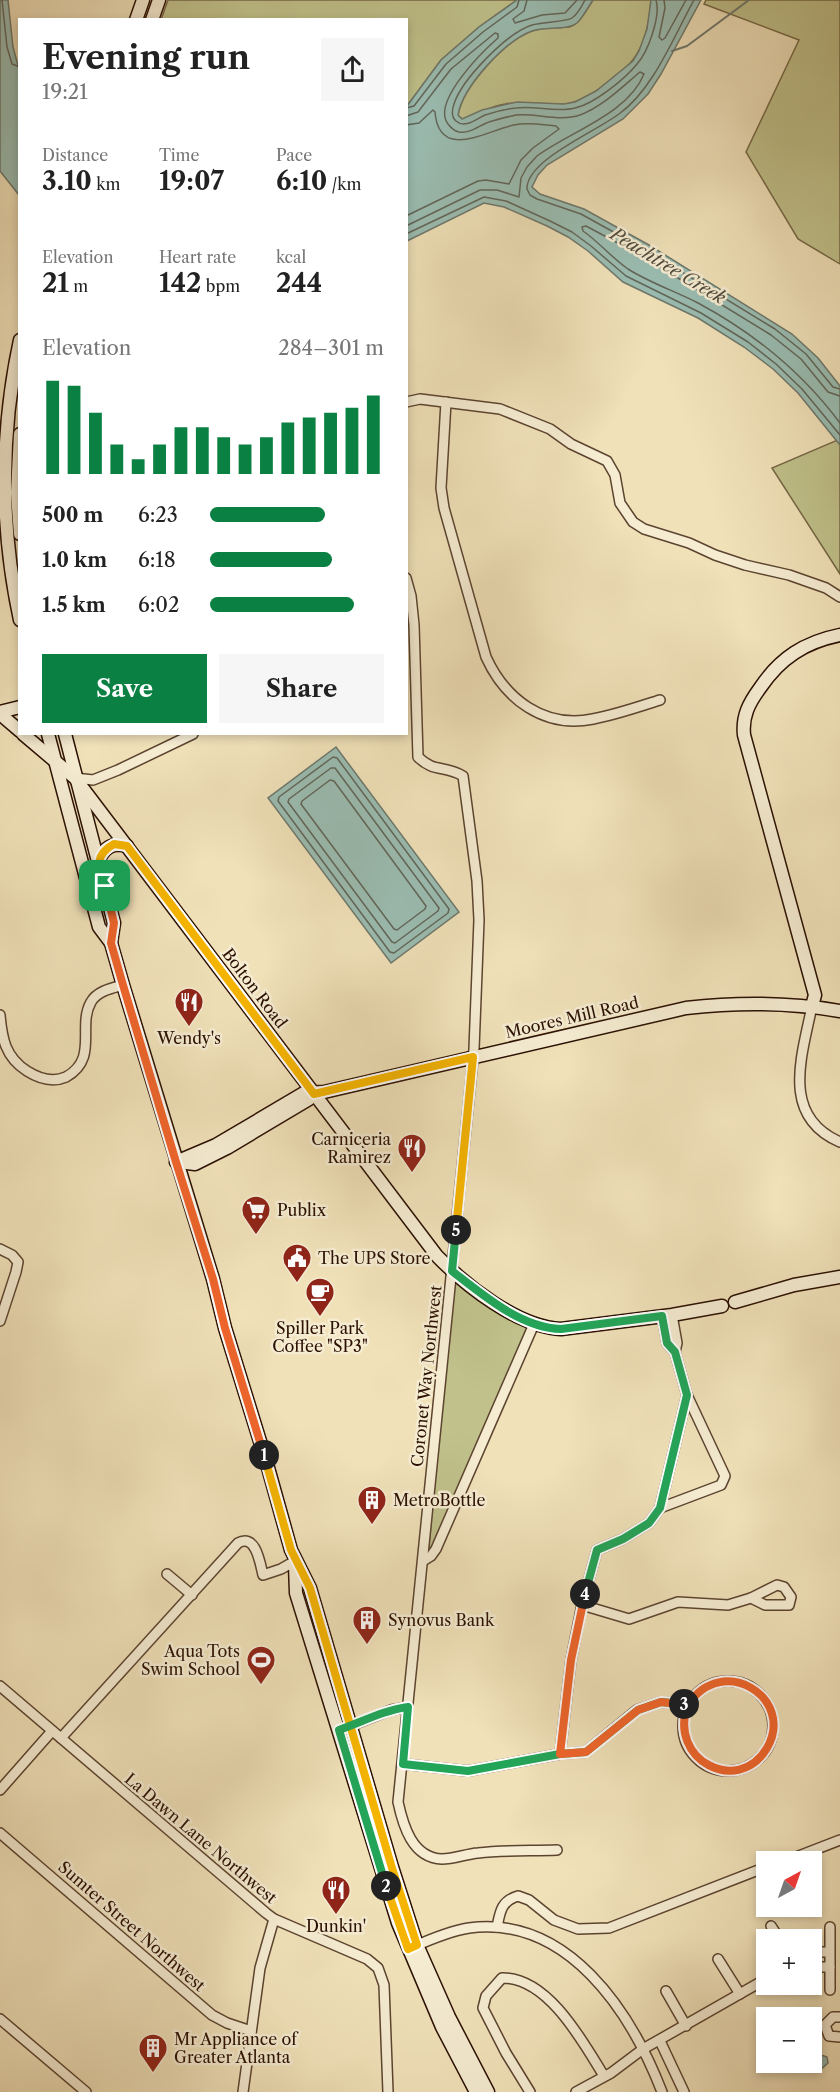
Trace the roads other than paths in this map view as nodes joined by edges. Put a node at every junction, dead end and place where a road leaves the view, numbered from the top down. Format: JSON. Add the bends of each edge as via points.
{"nodes":[{"id":1,"x":142,"y":0,"type":"edge"},
{"id":2,"x":159,"y":0,"type":"edge"},
{"id":3,"x":137,"y":18,"type":"edge"},
{"id":4,"x":153,"y":18,"type":"edge"},
{"id":5,"x":18,"y":347,"type":"edge"},
{"id":6,"x":408,"y":402,"type":"edge"},
{"id":7,"x":446,"y":402,"type":"junction"},
{"id":8,"x":18,"y":473,"type":"edge"},
{"id":9,"x":18,"y":507,"type":"edge"},
{"id":10,"x":408,"y":585,"type":"edge"},
{"id":11,"x":840,"y":597,"type":"edge"},
{"id":12,"x":18,"y":610,"type":"edge"},
{"id":13,"x":410,"y":627,"type":"edge"},
{"id":14,"x":840,"y":635,"type":"edge"},
{"id":15,"x":660,"y":700,"type":"dead end"},
{"id":16,"x":18,"y":708,"type":"edge"},
{"id":17,"x":0,"y":713,"type":"edge"},
{"id":18,"x":18,"y":729,"type":"edge"},
{"id":19,"x":24,"y":735,"type":"edge"},
{"id":20,"x":48,"y":735,"type":"edge"},
{"id":21,"x":65,"y":735,"type":"edge"},
{"id":22,"x":191,"y":735,"type":"edge"},
{"id":23,"x":55,"y":762,"type":"junction"},
{"id":24,"x":75,"y":778,"type":"junction"},
{"id":25,"x":127,"y":846,"type":"junction"},
{"id":26,"x":98,"y":862,"type":"junction"},
{"id":27,"x":111,"y":943,"type":"junction"},
{"id":28,"x":123,"y":985,"type":"junction"},
{"id":29,"x":812,"y":1006,"type":"junction"},
{"id":30,"x":840,"y":1011,"type":"edge"},
{"id":31,"x":0,"y":1015,"type":"edge"},
{"id":32,"x":473,"y":1057,"type":"junction"},
{"id":33,"x":314,"y":1094,"type":"junction"},
{"id":34,"x":840,"y":1142,"type":"edge"},
{"id":35,"x":176,"y":1162,"type":"junction"},
{"id":36,"x":0,"y":1249,"type":"edge"},
{"id":37,"x":452,"y":1271,"type":"junction"},
{"id":38,"x":840,"y":1277,"type":"edge"},
{"id":39,"x":667,"y":1316,"type":"junction"},
{"id":40,"x":0,"y":1321,"type":"edge"},
{"id":41,"x":534,"y":1324,"type":"junction"},
{"id":42,"x":687,"y":1395,"type":"junction"},
{"id":43,"x":660,"y":1508,"type":"junction"},
{"id":44,"x":295,"y":1561,"type":"junction"},
{"id":45,"x":423,"y":1561,"type":"junction"},
{"id":46,"x":167,"y":1574,"type":"dead end"},
{"id":47,"x":192,"y":1595,"type":"junction"},
{"id":48,"x":751,"y":1598,"type":"dead end"},
{"id":49,"x":582,"y":1605,"type":"junction"},
{"id":50,"x":0,"y":1686,"type":"edge"},
{"id":51,"x":688,"y":1705,"type":"junction"},
{"id":52,"x":408,"y":1707,"type":"junction"},
{"id":53,"x":351,"y":1726,"type":"junction"},
{"id":54,"x":339,"y":1730,"type":"junction"},
{"id":55,"x":52,"y":1731,"type":"junction"},
{"id":56,"x":61,"y":1738,"type":"junction"},
{"id":57,"x":560,"y":1754,"type":"junction"},
{"id":58,"x":403,"y":1764,"type":"junction"},
{"id":59,"x":0,"y":1790,"type":"edge"},
{"id":60,"x":0,"y":1833,"type":"edge"},
{"id":61,"x":840,"y":1840,"type":"edge"},
{"id":62,"x":557,"y":1850,"type":"dead end"},
{"id":63,"x":812,"y":1851,"type":"edge"},
{"id":64,"x":756,"y":1872,"type":"edge"},
{"id":65,"x":274,"y":1919,"type":"junction"},
{"id":66,"x":771,"y":1926,"type":"dead end"},
{"id":67,"x":497,"y":1927,"type":"junction"},
{"id":68,"x":830,"y":1927,"type":"dead end"},
{"id":69,"x":773,"y":1929,"type":"edge"},
{"id":70,"x":413,"y":1947,"type":"junction"},
{"id":71,"x":822,"y":1952,"type":"edge"},
{"id":72,"x":829,"y":1952,"type":"junction"},
{"id":73,"x":718,"y":1959,"type":"dead end"},
{"id":74,"x":822,"y":1967,"type":"edge"},
{"id":75,"x":830,"y":1967,"type":"junction"},
{"id":76,"x":756,"y":1985,"type":"edge"},
{"id":77,"x":830,"y":1990,"type":"dead end"},
{"id":78,"x":666,"y":1991,"type":"dead end"},
{"id":79,"x":740,"y":1994,"type":"junction"},
{"id":80,"x":840,"y":2017,"type":"edge"},
{"id":81,"x":0,"y":2019,"type":"edge"},
{"id":82,"x":686,"y":2026,"type":"junction"},
{"id":83,"x":251,"y":2031,"type":"junction"},
{"id":84,"x":840,"y":2037,"type":"edge"},
{"id":85,"x":660,"y":2040,"type":"junction"},
{"id":86,"x":643,"y":2049,"type":"junction"},
{"id":87,"x":604,"y":2076,"type":"junction"},
{"id":88,"x":86,"y":2092,"type":"edge"},
{"id":89,"x":243,"y":2092,"type":"edge"},
{"id":90,"x":388,"y":2092,"type":"edge"},
{"id":91,"x":476,"y":2092,"type":"edge"},
{"id":92,"x":488,"y":2092,"type":"edge"},
{"id":93,"x":530,"y":2092,"type":"edge"},
{"id":94,"x":576,"y":2092,"type":"edge"},
{"id":95,"x":662,"y":2092,"type":"edge"},
{"id":96,"x":684,"y":2092,"type":"edge"}],
"edges":[{"from":1,"to":3,"type":"main road"},
{"from":2,"to":4,"type":"main road"},
{"from":5,"to":12,"type":"main road","via":[[3,432],[2,473],[5,546]]},
{"from":6,"to":7,"type":"street"},
{"from":7,"to":11,"type":"street","via":[[500,409],[550,429],[607,461],[620,503],[633,522],[644,529],[745,565],[789,575]]},
{"from":7,"to":15,"type":"street","via":[[441,488],[444,508],[486,657],[505,690],[533,711],[569,721],[593,719]]},
{"from":8,"to":9,"type":"main road"},
{"from":10,"to":13,"type":"street","name":"Coronet Way Northwest"},
{"from":13,"to":32,"type":"street","name":"Coronet Way Northwest","via":[[418,757],[427,765],[454,770],[463,776],[468,808],[478,920]]},
{"from":14,"to":29,"type":"main road","via":[[817,640],[786,657],[752,698],[743,724],[815,995]]},
{"from":16,"to":17,"type":"main road"},
{"from":17,"to":18,"type":"main road","name":"Bolton Road"},
{"from":19,"to":23,"type":"main road","name":"Bolton Road"},
{"from":20,"to":23,"type":"main road"},
{"from":21,"to":24,"type":"main road"},
{"from":22,"to":24,"type":"street","via":[[93,780]]},
{"from":23,"to":24,"type":"main road","name":"Bolton Road"},
{"from":23,"to":27,"type":"main road","via":[[99,927]]},
{"from":24,"to":25,"type":"main road","name":"Bolton Road"},
{"from":24,"to":26,"type":"main road"},
{"from":25,"to":26,"type":"main road","via":[[108,848]]},
{"from":25,"to":33,"type":"main road","name":"Bolton Road"},
{"from":26,"to":27,"type":"main road","via":[[114,923]]},
{"from":27,"to":28,"type":"main road"},
{"from":28,"to":31,"type":"street","via":[[95,996],[89,1004],[85,1052],[80,1065],[61,1079],[40,1079],[12,1058],[5,1046]]},
{"from":28,"to":35,"type":"main road"},
{"from":29,"to":30,"type":"main road","name":"Moores Mill Road"},
{"from":29,"to":32,"type":"main road","name":"Moores Mill Road","via":[[748,1003],[686,1008]]},
{"from":29,"to":34,"type":"street","via":[[799,1071],[800,1096],[816,1126]]},
{"from":32,"to":33,"type":"main road","name":"Moores Mill Road"},
{"from":32,"to":37,"type":"street","name":"Coronet Way Northwest"},
{"from":33,"to":35,"type":"main road","name":"Moores Mill Road","via":[[304,1093],[216,1145]]},
{"from":33,"to":37,"type":"main road","name":"Bolton Road"},
{"from":35,"to":44,"type":"main road"},
{"from":36,"to":40,"type":"street","via":[[18,1262]]},
{"from":37,"to":41,"type":"main road","name":"Bolton Road","via":[[494,1302]]},
{"from":37,"to":45,"type":"street","name":"Coronet Way Northwest"},
{"from":38,"to":39,"type":"main road","name":"Bolton Road"},
{"from":39,"to":41,"type":"main road","name":"Bolton Road","via":[[561,1329]]},
{"from":39,"to":42,"type":"street","via":[[677,1343],[675,1352]]},
{"from":41,"to":45,"type":"street","via":[[436,1549]]},
{"from":42,"to":43,"type":"street"},
{"from":42,"to":43,"type":"street","via":[[725,1476],[721,1485]]},
{"from":43,"to":49,"type":"street","via":[[649,1523],[597,1550]]},
{"from":44,"to":47,"type":"street","via":[[263,1575],[253,1545],[243,1541]]},
{"from":44,"to":53,"type":"main road","via":[[310,1588]]},
{"from":44,"to":54,"type":"main road","via":[[297,1593]]},
{"from":45,"to":52,"type":"street","name":"Coronet Way Northwest"},
{"from":46,"to":47,"type":"street"},
{"from":47,"to":56,"type":"street"},
{"from":48,"to":49,"type":"street","via":[[728,1605],[678,1602],[628,1619]]},
{"from":49,"to":57,"type":"street"},
{"from":50,"to":55,"type":"street"},
{"from":51,"to":51,"type":"street","via":[[700,1691],[716,1683],[733,1681],[750,1687],[764,1698],[771,1715],[772,1732],[766,1749],[740,1769],[723,1770],[706,1764],[693,1753],[686,1738],[684,1721]]},
{"from":51,"to":57,"type":"street","via":[[661,1702],[638,1710],[586,1752]]},
{"from":52,"to":53,"type":"street"},
{"from":52,"to":58,"type":"street","name":"Coronet Way Northwest"},
{"from":53,"to":54,"type":"street"},
{"from":53,"to":70,"type":"main road"},
{"from":54,"to":70,"type":"main road","via":[[385,1883]]},
{"from":55,"to":56,"type":"street","name":"La Dawn Lane Northwest"},
{"from":55,"to":59,"type":"street"},
{"from":56,"to":65,"type":"street","name":"La Dawn Lane Northwest"},
{"from":57,"to":58,"type":"street","via":[[468,1771]]},
{"from":58,"to":62,"type":"street","name":"Coronet Way Northwest","via":[[398,1802],[402,1820],[418,1849],[431,1857]]},
{"from":60,"to":83,"type":"street","name":"Sumter Street Northwest","via":[[212,2015]]},
{"from":61,"to":63,"type":"street"},
{"from":64,"to":67,"type":"street","via":[[609,1928],[578,1929],[554,1920],[518,1896],[502,1906]]},
{"from":65,"to":83,"type":"street","via":[[260,1968]]},
{"from":65,"to":90,"type":"street","name":"La Dawn Lane Northwest","via":[[367,1959],[381,1974]]},
{"from":66,"to":69,"type":"street"},
{"from":67,"to":70,"type":"street","via":[[458,1930]]},
{"from":67,"to":86,"type":"street","via":[[537,1936],[572,1956],[615,2003]]},
{"from":68,"to":72,"type":"street"},
{"from":70,"to":91,"type":"main road","via":[[442,2027]]},
{"from":70,"to":92,"type":"main road"},
{"from":71,"to":72,"type":"street"},
{"from":72,"to":75,"type":"street"},
{"from":73,"to":79,"type":"street"},
{"from":74,"to":75,"type":"street"},
{"from":75,"to":77,"type":"street"},
{"from":76,"to":79,"type":"street"},
{"from":78,"to":82,"type":"street"},
{"from":79,"to":82,"type":"street"},
{"from":80,"to":84,"type":"street","via":[[833,2017],[825,2025],[829,2036]]},
{"from":81,"to":88,"type":"street"},
{"from":82,"to":85,"type":"street"},
{"from":83,"to":89,"type":"street"},
{"from":85,"to":86,"type":"street"},
{"from":85,"to":96,"type":"street"},
{"from":86,"to":87,"type":"street"},
{"from":86,"to":95,"type":"street"},
{"from":87,"to":93,"type":"street","via":[[578,2033],[540,1991],[512,1978],[502,1978],[486,1996],[483,2008]]},
{"from":87,"to":94,"type":"street"}]}
